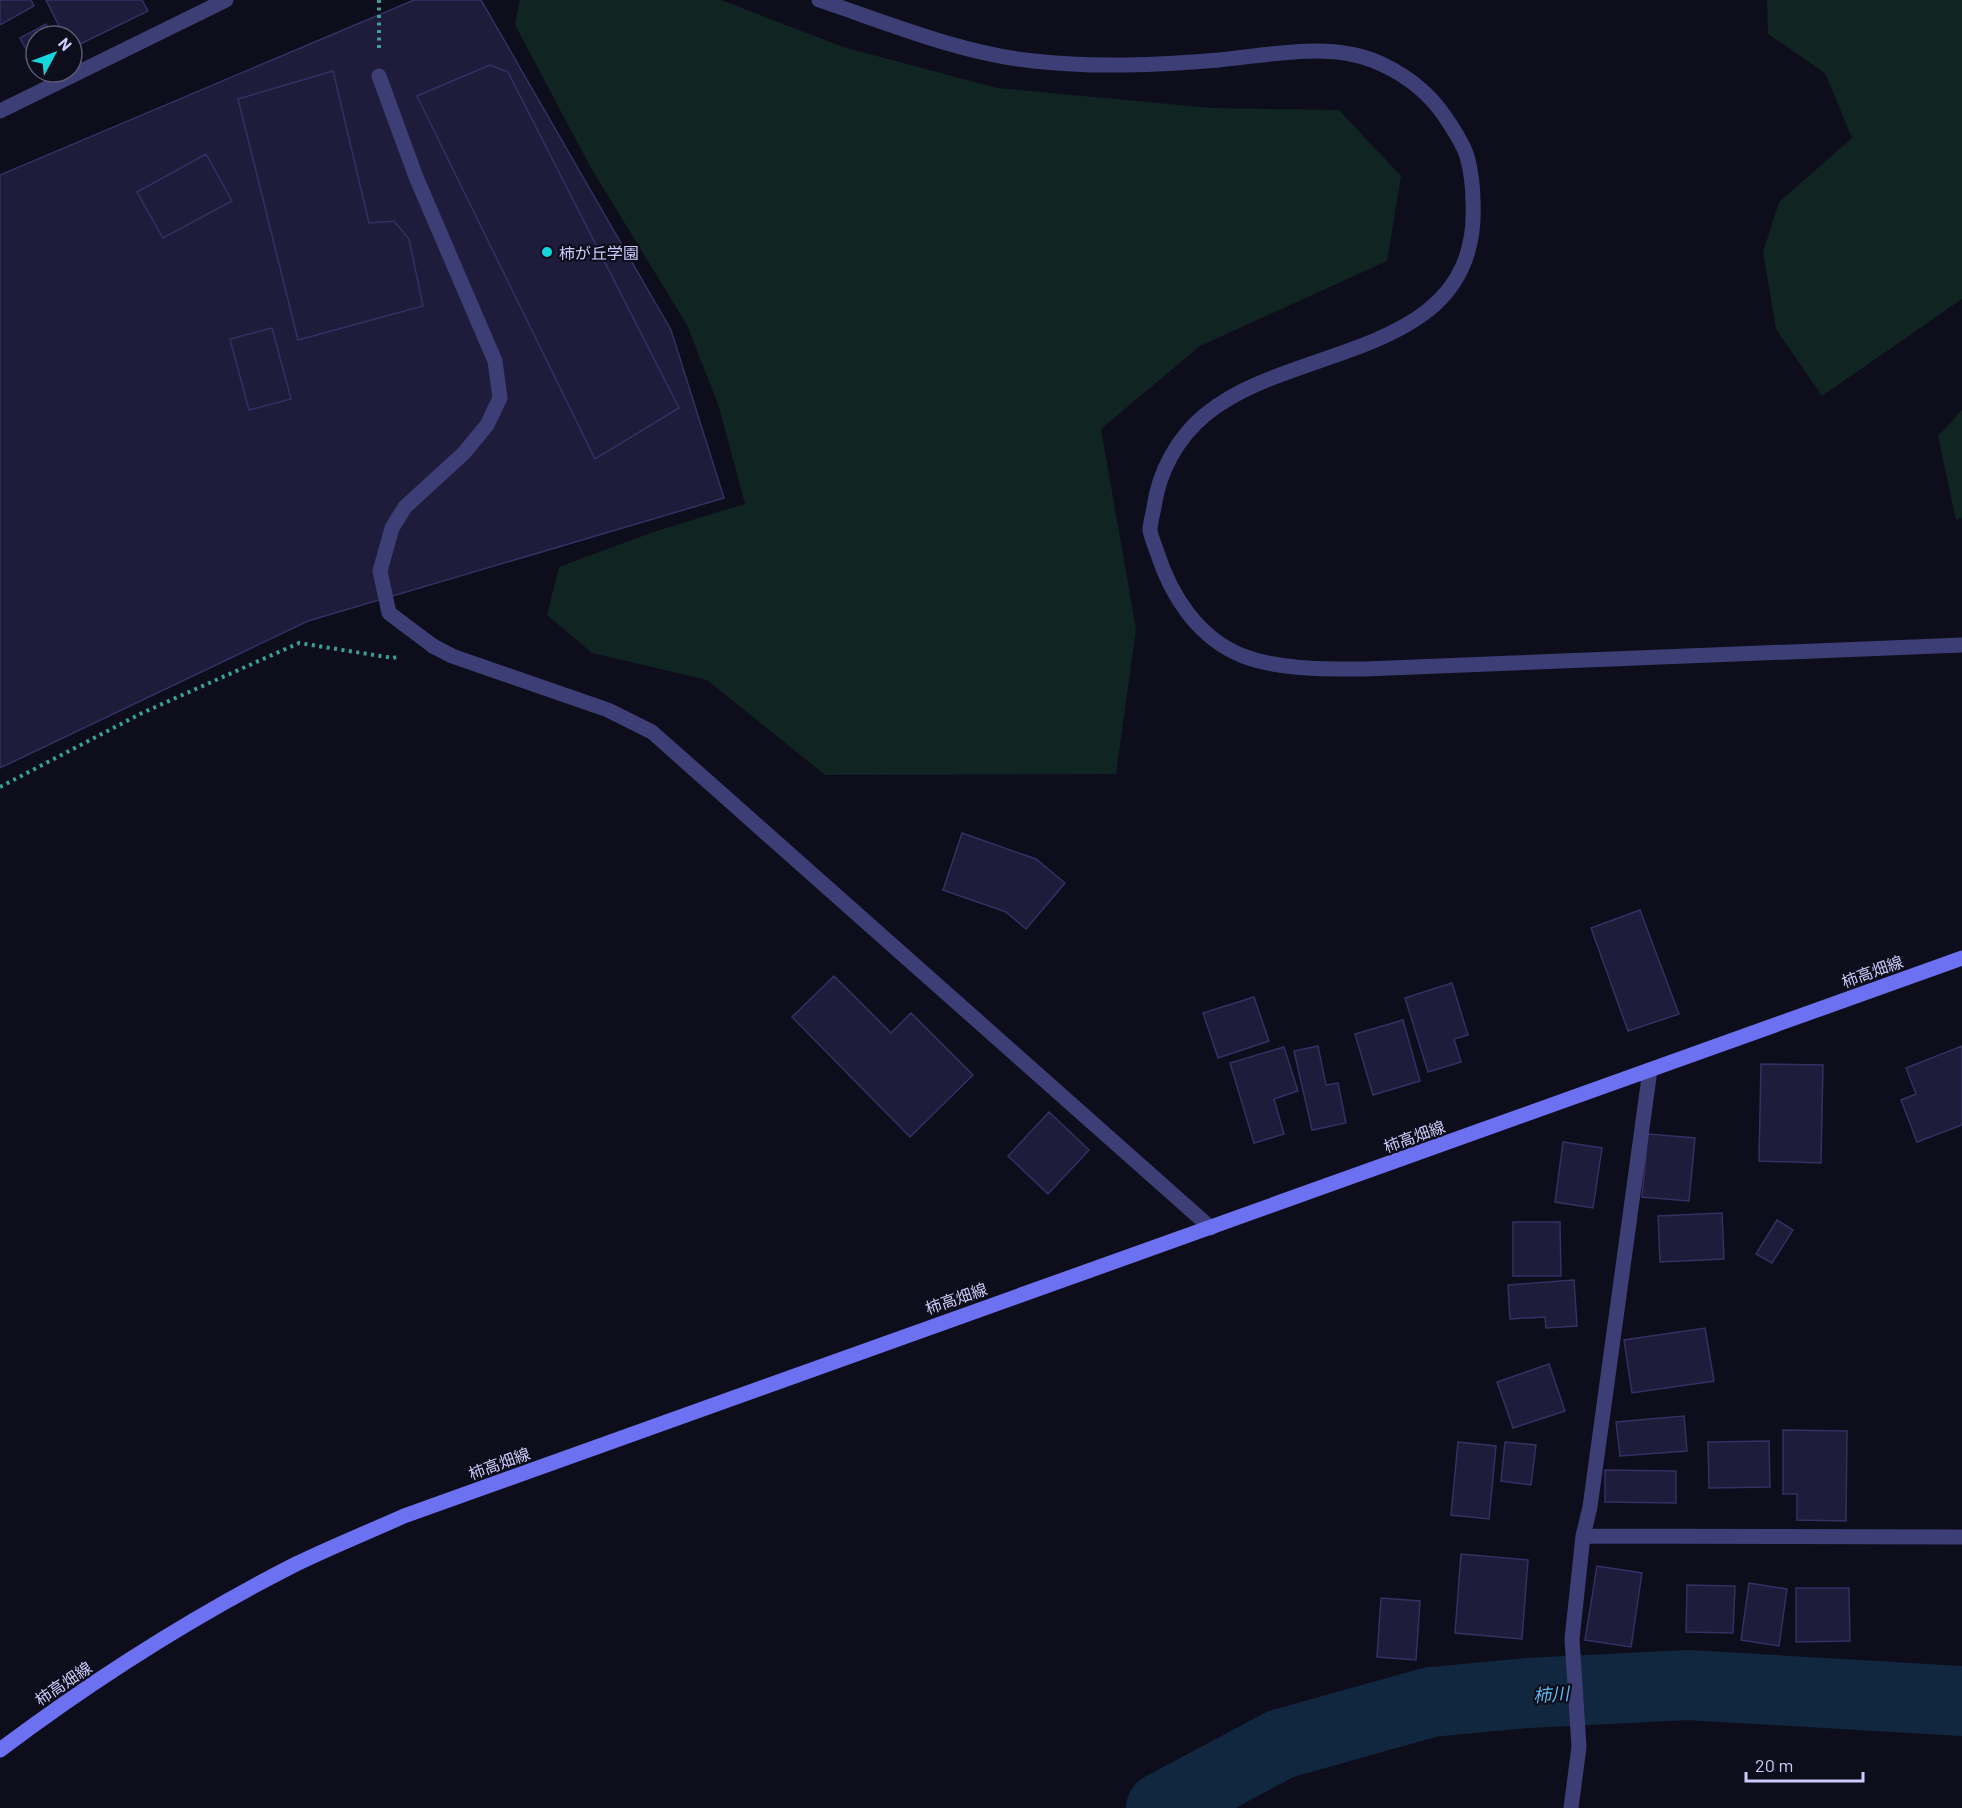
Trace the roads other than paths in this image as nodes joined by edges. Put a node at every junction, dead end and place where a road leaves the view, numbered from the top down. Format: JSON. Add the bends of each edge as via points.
{"nodes":[{"id":1,"x":226,"y":0,"type":"edge"},
{"id":2,"x":819,"y":0,"type":"edge"},
{"id":3,"x":379,"y":76,"type":"road end"},
{"id":4,"x":0,"y":111,"type":"edge"},
{"id":5,"x":1962,"y":645,"type":"edge"},
{"id":6,"x":1962,"y":958,"type":"edge"},
{"id":7,"x":1650,"y":1070,"type":"junction"},
{"id":8,"x":1212,"y":1228,"type":"junction"},
{"id":9,"x":1583,"y":1536,"type":"junction"},
{"id":10,"x":1962,"y":1537,"type":"edge"},
{"id":11,"x":0,"y":1750,"type":"edge"},
{"id":12,"x":1571,"y":1808,"type":"edge"}],
"edges":[{"from":1,"to":4,"type":"street"},
{"from":2,"to":5,"type":"street","via":[[970,49],[1029,61],[1080,65],[1194,62],[1317,51],[1350,53],[1404,77],[1431,99],[1447,121],[1467,153],[1474,221],[1461,272],[1441,298],[1415,321],[1382,339],[1234,394],[1203,416],[1164,465],[1150,530],[1161,563],[1175,597],[1192,620],[1234,651],[1305,668],[1365,669]]},
{"from":3,"to":8,"type":"street","via":[[416,177],[495,361],[500,398],[487,425],[464,453],[405,507],[392,528],[380,571],[389,613],[452,656],[608,710],[652,732]]},
{"from":6,"to":7,"type":"main road","name":"柿高畑線"},
{"from":7,"to":8,"type":"main road","name":"柿高畑線"},
{"from":7,"to":9,"type":"street"},
{"from":8,"to":11,"type":"main road","name":"柿高畑線","via":[[404,1516],[297,1564],[177,1630]]},
{"from":9,"to":10,"type":"street"},
{"from":9,"to":12,"type":"street","via":[[1572,1639],[1579,1747]]}]}
